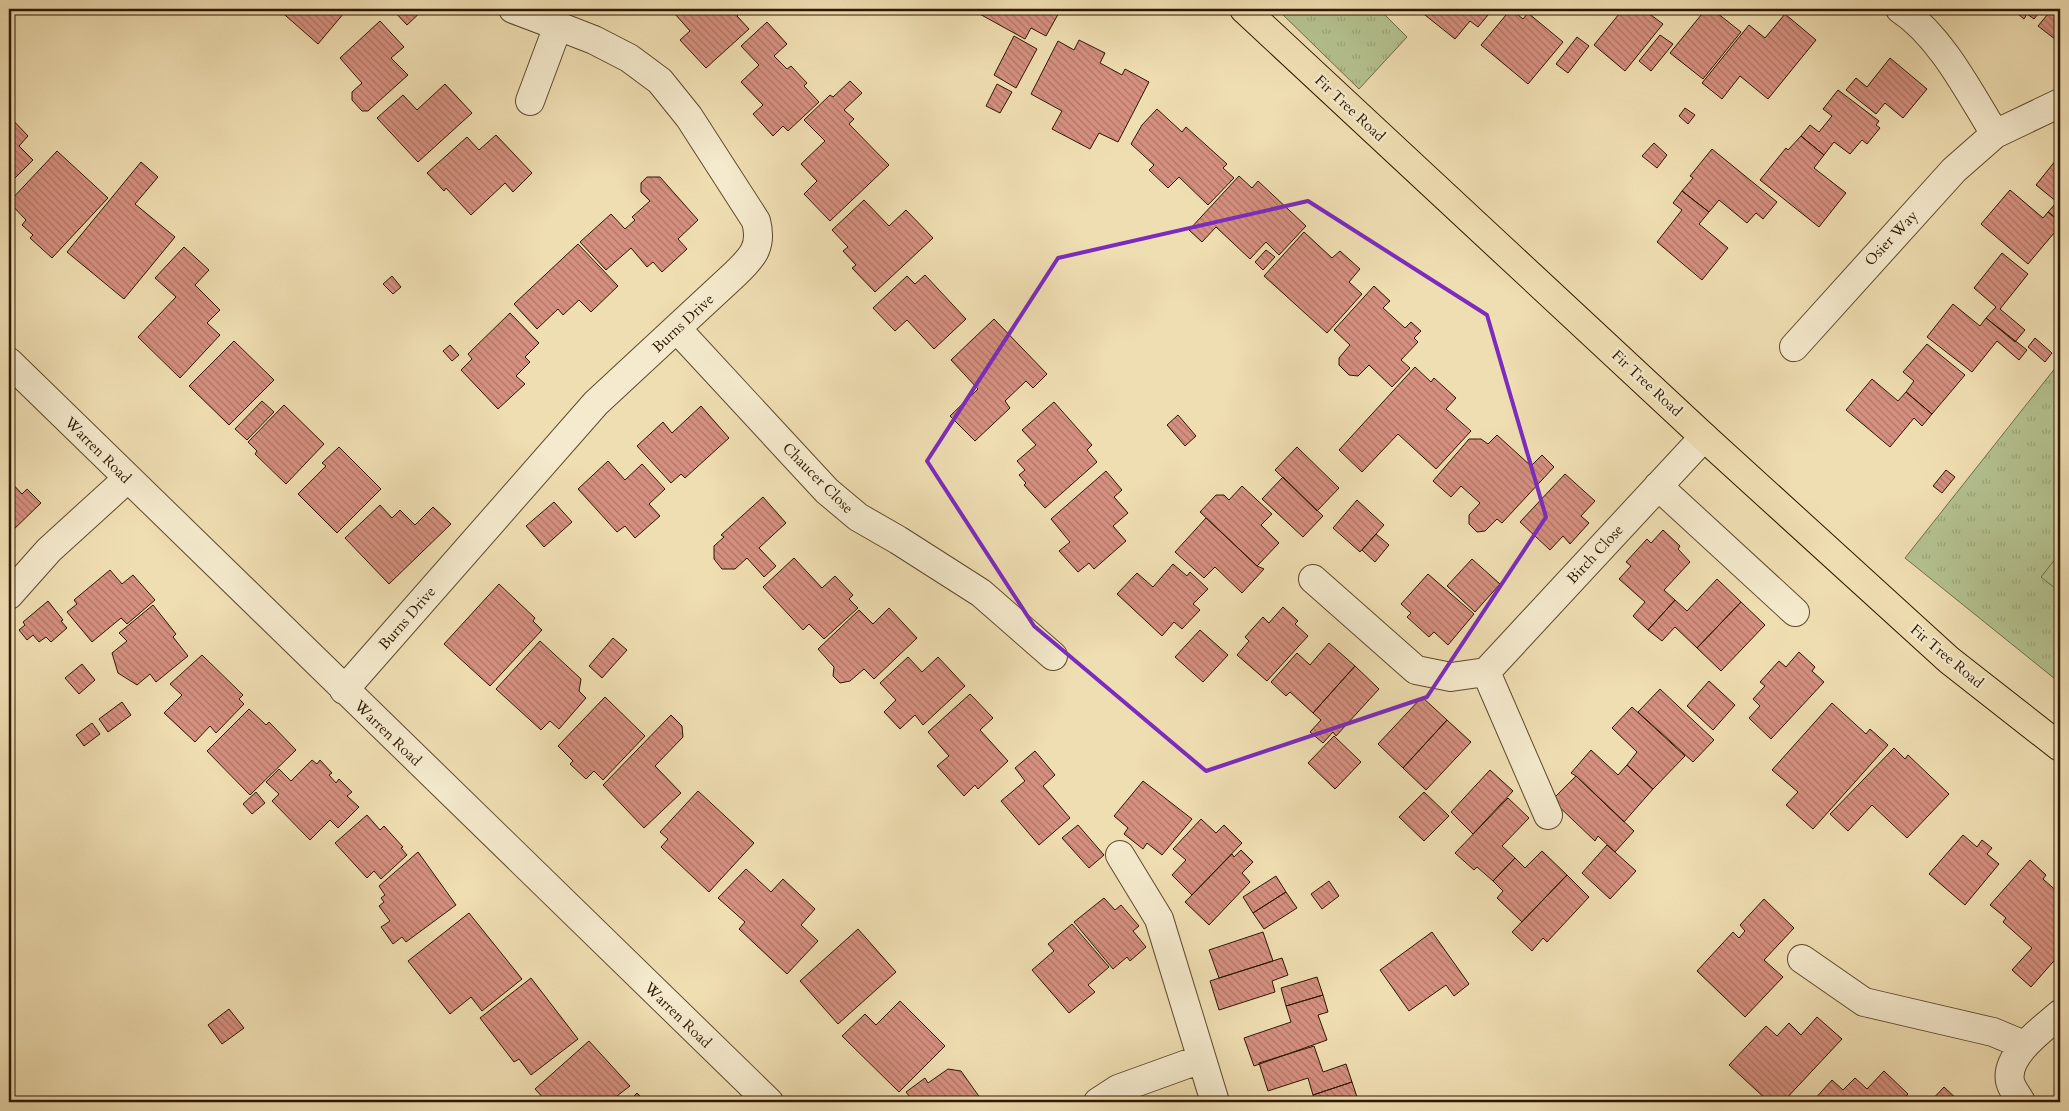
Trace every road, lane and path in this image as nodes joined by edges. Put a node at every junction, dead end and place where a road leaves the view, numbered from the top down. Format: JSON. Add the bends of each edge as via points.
{"nodes":[{"id":1,"x":513,"y":9,"type":"edge"},
{"id":2,"x":1244,"y":9,"type":"edge"},
{"id":3,"x":1900,"y":9,"type":"edge"},
{"id":4,"x":558,"y":26,"type":"junction"},
{"id":5,"x":530,"y":100,"type":"dead end"},
{"id":6,"x":2060,"y":103,"type":"edge"},
{"id":7,"x":1995,"y":134,"type":"junction"},
{"id":8,"x":677,"y":329,"type":"junction"},
{"id":9,"x":1794,"y":347,"type":"dead end"},
{"id":10,"x":9,"y":362,"type":"edge"},
{"id":11,"x":1704,"y":436,"type":"junction"},
{"id":12,"x":127,"y":479,"type":"junction"},
{"id":13,"x":1658,"y":486,"type":"junction"},
{"id":14,"x":1313,"y":579,"type":"dead end"},
{"id":15,"x":9,"y":595,"type":"edge"},
{"id":16,"x":1796,"y":612,"type":"dead end"},
{"id":17,"x":1052,"y":656,"type":"dead end"},
{"id":18,"x":1486,"y":672,"type":"junction"},
{"id":19,"x":344,"y":690,"type":"junction"},
{"id":20,"x":2060,"y":746,"type":"edge"},
{"id":21,"x":1548,"y":815,"type":"dead end"},
{"id":22,"x":1120,"y":855,"type":"dead end"},
{"id":23,"x":1802,"y":959,"type":"dead end"},
{"id":24,"x":2060,"y":1014,"type":"edge"},
{"id":25,"x":2024,"y":1045,"type":"junction"},
{"id":26,"x":1201,"y":1059,"type":"junction"},
{"id":27,"x":768,"y":1102,"type":"edge"},
{"id":28,"x":1098,"y":1102,"type":"edge"},
{"id":29,"x":1215,"y":1102,"type":"edge"},
{"id":30,"x":2021,"y":1102,"type":"edge"}],
"edges":[{"from":1,"to":4,"type":"street","name":"Burns Drive"},
{"from":2,"to":11,"type":"main road","name":"Fir Tree Road"},
{"from":3,"to":7,"type":"street","via":[[1935,41]]},
{"from":4,"to":5,"type":"street"},
{"from":4,"to":8,"type":"street","name":"Burns Drive","via":[[629,58],[660,81],[689,117],[756,221],[759,232],[757,246],[749,260]]},
{"from":6,"to":7,"type":"street","name":"Osier Way"},
{"from":7,"to":9,"type":"street","name":"Osier Way","via":[[1954,170]]},
{"from":8,"to":17,"type":"street","name":"Chaucer Close","via":[[827,491],[858,517],[981,593]]},
{"from":8,"to":19,"type":"street","name":"Burns Drive","via":[[596,403]]},
{"from":10,"to":12,"type":"street","name":"Warren Road"},
{"from":11,"to":13,"type":"street","name":"Birch Close"},
{"from":11,"to":20,"type":"main road","name":"Fir Tree Road","via":[[1949,660]]},
{"from":12,"to":15,"type":"street","via":[[49,550]]},
{"from":12,"to":19,"type":"street","name":"Warren Road"},
{"from":13,"to":16,"type":"street"},
{"from":13,"to":18,"type":"street","name":"Birch Close"},
{"from":14,"to":18,"type":"street","via":[[1416,670],[1451,678]]},
{"from":18,"to":21,"type":"street"},
{"from":19,"to":27,"type":"street","name":"Warren Road"},
{"from":22,"to":26,"type":"street","via":[[1159,919]]},
{"from":23,"to":25,"type":"street","via":[[1864,1002],[1993,1032]]},
{"from":24,"to":25,"type":"street"},
{"from":25,"to":30,"type":"street","via":[[2013,1060],[2010,1081]]},
{"from":26,"to":28,"type":"street","via":[[1118,1089]]},
{"from":26,"to":29,"type":"street"}]}
